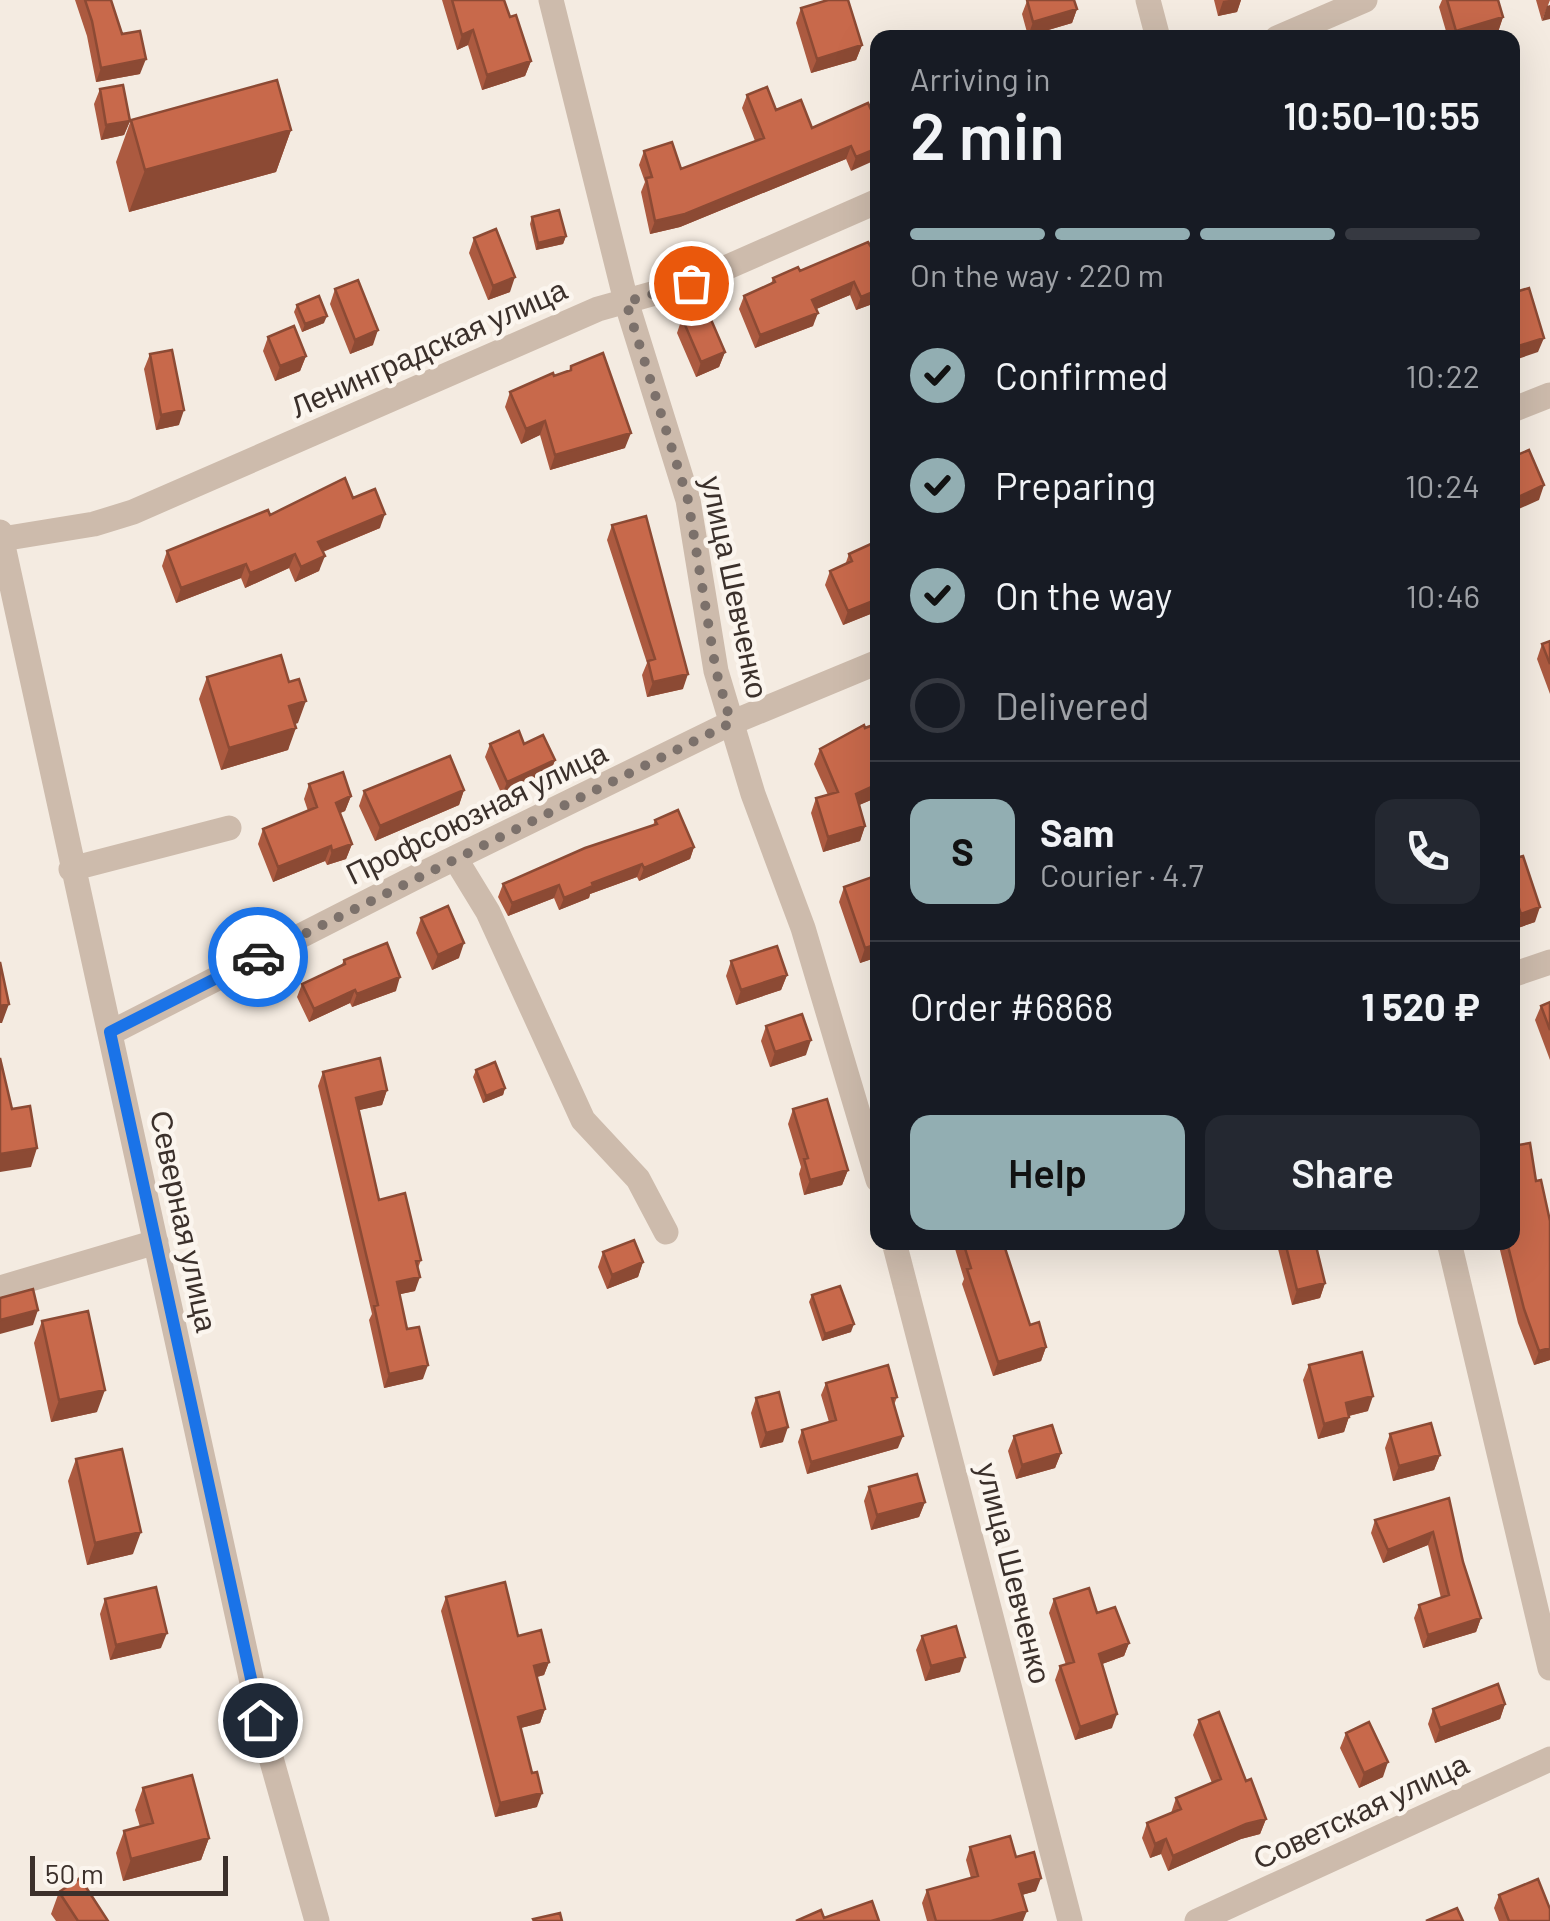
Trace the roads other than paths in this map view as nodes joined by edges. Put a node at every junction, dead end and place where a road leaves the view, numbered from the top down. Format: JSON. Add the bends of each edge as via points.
{"nodes":[{"id":1,"x":551,"y":0,"type":"edge"},
{"id":2,"x":1148,"y":0,"type":"edge"},
{"id":3,"x":1365,"y":0,"type":"edge"},
{"id":4,"x":1156,"y":30,"type":"edge"},
{"id":5,"x":1296,"y":30,"type":"edge"},
{"id":6,"x":870,"y":205,"type":"edge"},
{"id":7,"x":626,"y":302,"type":"junction"},
{"id":8,"x":1550,"y":395,"type":"edge"},
{"id":9,"x":1520,"y":407,"type":"edge"},
{"id":10,"x":1,"y":536,"type":"edge"},
{"id":11,"x":870,"y":665,"type":"edge"},
{"id":12,"x":731,"y":723,"type":"junction"},
{"id":13,"x":229,"y":828,"type":"dead end"},
{"id":14,"x":455,"y":858,"type":"junction"},
{"id":15,"x":71,"y":869,"type":"junction"},
{"id":16,"x":1550,"y":962,"type":"edge"},
{"id":17,"x":1520,"y":972,"type":"edge"},
{"id":18,"x":110,"y":1032,"type":"junction"},
{"id":19,"x":870,"y":1153,"type":"edge"},
{"id":20,"x":666,"y":1232,"type":"dead end"},
{"id":21,"x":156,"y":1242,"type":"junction"},
{"id":22,"x":896,"y":1250,"type":"edge"},
{"id":23,"x":1450,"y":1250,"type":"edge"},
{"id":24,"x":0,"y":1288,"type":"edge"},
{"id":25,"x":1550,"y":1668,"type":"edge"},
{"id":26,"x":1550,"y":1759,"type":"edge"},
{"id":27,"x":317,"y":1921,"type":"edge"},
{"id":28,"x":1070,"y":1921,"type":"edge"},
{"id":29,"x":1196,"y":1921,"type":"edge"}],
"edges":[{"from":1,"to":7,"type":"street","name":"улица Шевченко"},
{"from":2,"to":4,"type":"street"},
{"from":3,"to":5,"type":"street"},
{"from":6,"to":7,"type":"street","name":"Ленинградская улица","via":[[691,283]]},
{"from":7,"to":10,"type":"street","name":"Ленинградская улица","via":[[133,512]]},
{"from":7,"to":12,"type":"street","name":"улица Шевченко","via":[[688,500]]},
{"from":8,"to":9,"type":"street"},
{"from":10,"to":15,"type":"street","name":"Северная улица"},
{"from":11,"to":12,"type":"street","name":"Профсоюзная улица"},
{"from":12,"to":14,"type":"street","name":"Профсоюзная улица"},
{"from":12,"to":19,"type":"street","name":"улица Шевченко","via":[[803,928]]},
{"from":13,"to":15,"type":"street"},
{"from":14,"to":18,"type":"street","name":"Профсоюзная улица"},
{"from":14,"to":20,"type":"street","via":[[488,912],[583,1120],[638,1179]]},
{"from":15,"to":18,"type":"street","name":"Северная улица"},
{"from":16,"to":17,"type":"street"},
{"from":18,"to":21,"type":"street","name":"Северная улица"},
{"from":21,"to":24,"type":"street"},
{"from":21,"to":27,"type":"street","name":"Северная улица","via":[[260,1720]]},
{"from":22,"to":28,"type":"street","name":"улица Шевченко"},
{"from":23,"to":25,"type":"street"},
{"from":26,"to":29,"type":"street","name":"Советская улица"}]}
